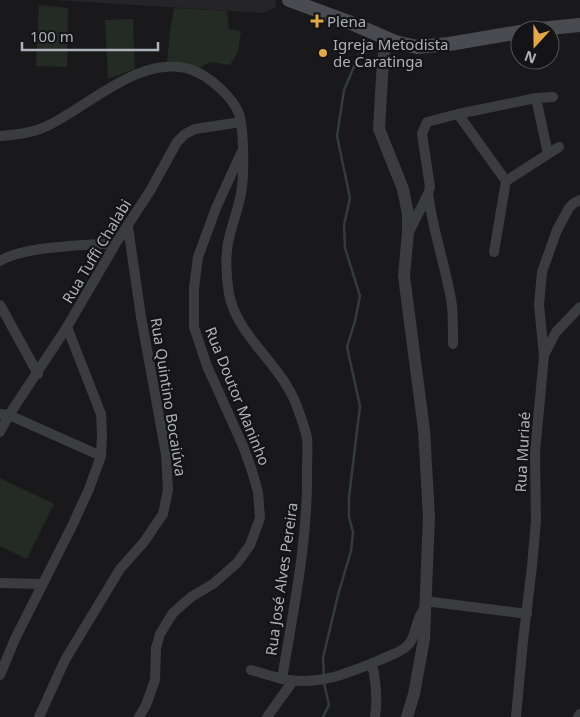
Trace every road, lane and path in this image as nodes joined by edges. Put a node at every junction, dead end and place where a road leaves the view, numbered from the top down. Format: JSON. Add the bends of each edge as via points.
{"nodes":[{"id":1,"x":297,"y":2,"type":"edge"},
{"id":2,"x":580,"y":25,"type":"edge"},
{"id":3,"x":560,"y":27,"type":"edge"},
{"id":4,"x":510,"y":34,"type":"edge"},
{"id":5,"x":387,"y":38,"type":"junction"},
{"id":6,"x":553,"y":97,"type":"dead end"},
{"id":7,"x":536,"y":98,"type":"junction"},
{"id":8,"x":458,"y":114,"type":"junction"},
{"id":9,"x":241,"y":122,"type":"junction"},
{"id":10,"x":0,"y":136,"type":"edge"},
{"id":11,"x":559,"y":147,"type":"dead end"},
{"id":12,"x":242,"y":150,"type":"junction"},
{"id":13,"x":548,"y":154,"type":"junction"},
{"id":14,"x":506,"y":181,"type":"junction"},
{"id":15,"x":428,"y":194,"type":"junction"},
{"id":16,"x":580,"y":200,"type":"edge"},
{"id":17,"x":128,"y":227,"type":"junction"},
{"id":18,"x":408,"y":233,"type":"junction"},
{"id":19,"x":116,"y":243,"type":"junction"},
{"id":20,"x":494,"y":252,"type":"dead end"},
{"id":21,"x":0,"y":261,"type":"edge"},
{"id":22,"x":0,"y":305,"type":"edge"},
{"id":23,"x":580,"y":307,"type":"edge"},
{"id":24,"x":67,"y":328,"type":"junction"},
{"id":25,"x":453,"y":344,"type":"dead end"},
{"id":26,"x":544,"y":356,"type":"junction"},
{"id":27,"x":38,"y":374,"type":"junction"},
{"id":28,"x":4,"y":414,"type":"edge"},
{"id":29,"x":0,"y":432,"type":"edge"},
{"id":30,"x":101,"y":456,"type":"junction"},
{"id":31,"x":0,"y":583,"type":"edge"},
{"id":32,"x":43,"y":584,"type":"junction"},
{"id":33,"x":425,"y":604,"type":"junction"},
{"id":34,"x":527,"y":614,"type":"junction"},
{"id":35,"x":372,"y":663,"type":"junction"},
{"id":36,"x":251,"y":670,"type":"dead end"},
{"id":37,"x":0,"y":675,"type":"edge"},
{"id":38,"x":282,"y":679,"type":"junction"},
{"id":39,"x":293,"y":681,"type":"junction"},
{"id":40,"x":40,"y":717,"type":"edge"},
{"id":41,"x":139,"y":717,"type":"edge"},
{"id":42,"x":267,"y":717,"type":"edge"},
{"id":43,"x":375,"y":717,"type":"edge"},
{"id":44,"x":407,"y":717,"type":"edge"},
{"id":45,"x":516,"y":717,"type":"edge"}],
"edges":[{"from":1,"to":5,"type":"main road"},
{"from":2,"to":3,"type":"main road"},
{"from":4,"to":5,"type":"main road","via":[[416,47]]},
{"from":5,"to":18,"type":"street","via":[[379,129],[403,189]]},
{"from":6,"to":7,"type":"street"},
{"from":7,"to":8,"type":"street"},
{"from":7,"to":13,"type":"street"},
{"from":8,"to":14,"type":"street"},
{"from":8,"to":15,"type":"street","via":[[427,122],[423,128],[430,177]]},
{"from":9,"to":10,"type":"street","name":"Rua Doutor Maninho","via":[[238,110],[211,80],[191,69],[174,67],[135,75],[45,127]]},
{"from":9,"to":12,"type":"street","name":"Rua Doutor Maninho"},
{"from":9,"to":17,"type":"street","name":"Rua Tuffi Chalabi","via":[[195,129],[181,138]]},
{"from":11,"to":13,"type":"street"},
{"from":12,"to":38,"type":"street","name":"Rua José Alves Pereira","via":[[242,188],[226,262],[229,295],[241,325],[284,381],[306,436],[307,505],[303,546]]},
{"from":12,"to":41,"type":"street","name":"Rua Doutor Maninho","via":[[198,257],[194,327],[207,366],[252,471],[260,518],[250,545],[237,563],[213,584],[191,597],[166,624],[156,648],[155,680]]},
{"from":13,"to":14,"type":"street"},
{"from":14,"to":20,"type":"street"},
{"from":15,"to":18,"type":"street"},
{"from":15,"to":25,"type":"street","via":[[452,306]]},
{"from":16,"to":26,"type":"street","name":"Rua Muriaé","via":[[569,208],[557,230],[542,272],[539,305]]},
{"from":17,"to":19,"type":"street","name":"Rua Tuffi Chalabi"},
{"from":17,"to":40,"type":"street","name":"Rua Quintino Bocaiúva","via":[[166,454],[168,490],[163,514],[120,569],[66,660]]},
{"from":18,"to":33,"type":"street","via":[[404,276],[424,430],[429,516]]},
{"from":19,"to":21,"type":"street","via":[[64,246],[27,252]]},
{"from":19,"to":24,"type":"street","name":"Rua Tuffi Chalabi"},
{"from":22,"to":27,"type":"street"},
{"from":23,"to":26,"type":"street","via":[[556,332]]},
{"from":24,"to":27,"type":"street","name":"Rua Tuffi Chalabi"},
{"from":24,"to":30,"type":"street","via":[[101,414]]},
{"from":26,"to":34,"type":"street","name":"Rua Muriaé","via":[[536,452],[536,521]]},
{"from":27,"to":28,"type":"street","name":"Rua Tuffi Chalabi"},
{"from":28,"to":29,"type":"street","name":"Rua Tuffi Chalabi"},
{"from":28,"to":30,"type":"street"},
{"from":30,"to":32,"type":"street","via":[[89,489]]},
{"from":31,"to":32,"type":"street"},
{"from":32,"to":37,"type":"street"},
{"from":33,"to":34,"type":"street"},
{"from":33,"to":35,"type":"street","via":[[407,646]]},
{"from":33,"to":44,"type":"street","via":[[424,639]]},
{"from":34,"to":45,"type":"street","name":"Rua Muriaé"},
{"from":35,"to":39,"type":"street","via":[[334,678]]},
{"from":35,"to":43,"type":"street","via":[[377,684]]},
{"from":36,"to":38,"type":"street"},
{"from":38,"to":39,"type":"street"},
{"from":39,"to":42,"type":"street"}]}
